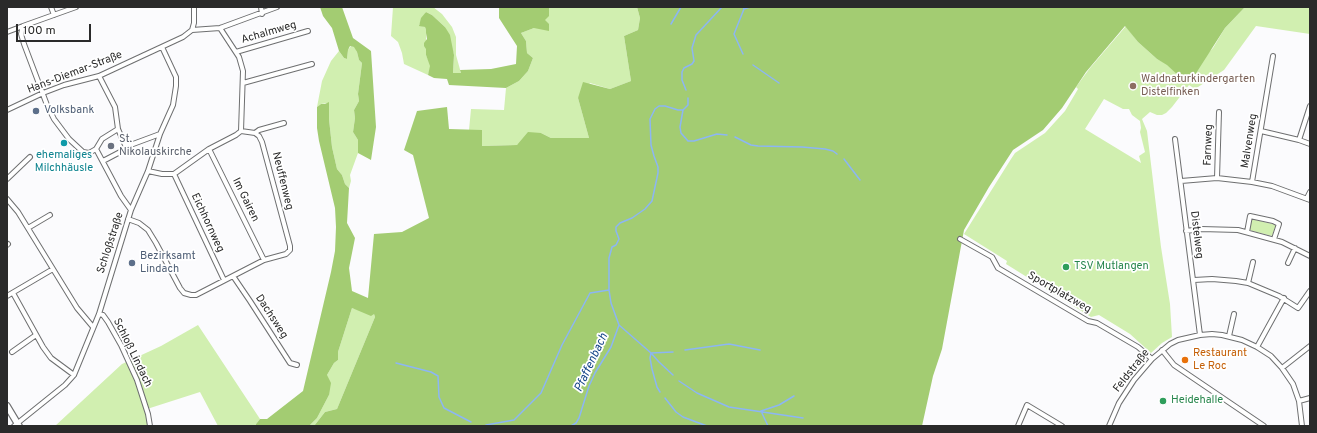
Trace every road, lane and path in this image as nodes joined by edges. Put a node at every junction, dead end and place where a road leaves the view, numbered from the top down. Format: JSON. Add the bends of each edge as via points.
{"nodes":[{"id":1,"x":51,"y":7,"type":"edge"},
{"id":2,"x":76,"y":7,"type":"edge"},
{"id":3,"x":194,"y":7,"type":"edge"},
{"id":4,"x":261,"y":7,"type":"edge"},
{"id":5,"x":278,"y":7,"type":"edge"},
{"id":6,"x":262,"y":14,"type":"junction"},
{"id":7,"x":54,"y":15,"type":"junction"},
{"id":8,"x":23,"y":26,"type":"junction"},
{"id":9,"x":220,"y":28,"type":"junction"},
{"id":10,"x":192,"y":30,"type":"junction"},
{"id":11,"x":308,"y":31,"type":"dead end"},
{"id":12,"x":7,"y":32,"type":"edge"},
{"id":13,"x":162,"y":47,"type":"junction"},
{"id":14,"x":236,"y":52,"type":"junction"},
{"id":15,"x":1273,"y":56,"type":"dead end"},
{"id":16,"x":312,"y":64,"type":"dead end"},
{"id":17,"x":99,"y":76,"type":"junction"},
{"id":18,"x":243,"y":83,"type":"junction"},
{"id":19,"x":43,"y":93,"type":"junction"},
{"id":20,"x":1310,"y":106,"type":"edge"},
{"id":21,"x":7,"y":110,"type":"edge"},
{"id":22,"x":1219,"y":112,"type":"dead end"},
{"id":23,"x":284,"y":123,"type":"dead end"},
{"id":24,"x":118,"y":129,"type":"junction"},
{"id":25,"x":241,"y":131,"type":"junction"},
{"id":26,"x":1261,"y":131,"type":"junction"},
{"id":27,"x":255,"y":133,"type":"junction"},
{"id":28,"x":160,"y":134,"type":"junction"},
{"id":29,"x":1175,"y":139,"type":"dead end"},
{"id":30,"x":1299,"y":140,"type":"junction"},
{"id":31,"x":1310,"y":144,"type":"edge"},
{"id":32,"x":127,"y":145,"type":"junction"},
{"id":33,"x":96,"y":149,"type":"junction"},
{"id":34,"x":209,"y":149,"type":"junction"},
{"id":35,"x":30,"y":156,"type":"dead end"},
{"id":36,"x":103,"y":161,"type":"junction"},
{"id":37,"x":148,"y":171,"type":"junction"},
{"id":38,"x":174,"y":174,"type":"junction"},
{"id":39,"x":1217,"y":178,"type":"junction"},
{"id":40,"x":7,"y":180,"type":"edge"},
{"id":41,"x":1181,"y":181,"type":"junction"},
{"id":42,"x":1252,"y":182,"type":"junction"},
{"id":43,"x":1310,"y":192,"type":"edge"},
{"id":44,"x":7,"y":199,"type":"edge"},
{"id":45,"x":1309,"y":199,"type":"edge"},
{"id":46,"x":131,"y":210,"type":"junction"},
{"id":47,"x":50,"y":215,"type":"dead end"},
{"id":48,"x":128,"y":219,"type":"junction"},
{"id":49,"x":28,"y":228,"type":"junction"},
{"id":50,"x":1186,"y":231,"type":"junction"},
{"id":51,"x":1247,"y":232,"type":"junction"},
{"id":52,"x":960,"y":239,"type":"dead end"},
{"id":53,"x":1274,"y":239,"type":"junction"},
{"id":54,"x":1295,"y":248,"type":"junction"},
{"id":55,"x":1310,"y":256,"type":"edge"},
{"id":56,"x":264,"y":260,"type":"junction"},
{"id":57,"x":1253,"y":262,"type":"dead end"},
{"id":58,"x":1288,"y":263,"type":"dead end"},
{"id":59,"x":53,"y":269,"type":"junction"},
{"id":60,"x":233,"y":276,"type":"junction"},
{"id":61,"x":224,"y":280,"type":"junction"},
{"id":62,"x":1194,"y":280,"type":"junction"},
{"id":63,"x":1248,"y":283,"type":"junction"},
{"id":64,"x":1310,"y":291,"type":"edge"},
{"id":65,"x":13,"y":293,"type":"junction"},
{"id":66,"x":7,"y":296,"type":"edge"},
{"id":67,"x":1284,"y":298,"type":"junction"},
{"id":68,"x":99,"y":314,"type":"junction"},
{"id":69,"x":1234,"y":314,"type":"dead end"},
{"id":70,"x":93,"y":327,"type":"junction"},
{"id":71,"x":36,"y":335,"type":"junction"},
{"id":72,"x":1200,"y":335,"type":"junction"},
{"id":73,"x":1229,"y":336,"type":"junction"},
{"id":74,"x":1310,"y":346,"type":"edge"},
{"id":75,"x":1257,"y":347,"type":"junction"},
{"id":76,"x":1162,"y":350,"type":"junction"},
{"id":77,"x":12,"y":352,"type":"dead end"},
{"id":78,"x":1152,"y":359,"type":"junction"},
{"id":79,"x":297,"y":365,"type":"dead end"},
{"id":80,"x":1282,"y":368,"type":"junction"},
{"id":81,"x":74,"y":375,"type":"junction"},
{"id":82,"x":1310,"y":398,"type":"edge"},
{"id":83,"x":1299,"y":401,"type":"junction"},
{"id":84,"x":7,"y":406,"type":"edge"},
{"id":85,"x":17,"y":425,"type":"edge"},
{"id":86,"x":150,"y":426,"type":"edge"},
{"id":87,"x":1018,"y":426,"type":"edge"},
{"id":88,"x":1062,"y":426,"type":"edge"},
{"id":89,"x":1109,"y":426,"type":"edge"},
{"id":90,"x":1264,"y":426,"type":"edge"},
{"id":91,"x":1302,"y":426,"type":"edge"}],
"edges":[{"from":1,"to":7,"type":"street"},
{"from":2,"to":7,"type":"street"},
{"from":3,"to":10,"type":"street"},
{"from":4,"to":6,"type":"street"},
{"from":5,"to":6,"type":"street"},
{"from":6,"to":9,"type":"street"},
{"from":7,"to":8,"type":"street"},
{"from":8,"to":12,"type":"street"},
{"from":8,"to":19,"type":"street","via":[[21,34]]},
{"from":9,"to":10,"type":"street"},
{"from":9,"to":14,"type":"street","name":"Achalmweg"},
{"from":10,"to":13,"type":"street","name":"Hans-Diemar-Straße","via":[[189,34]]},
{"from":11,"to":14,"type":"street","name":"Achalmweg"},
{"from":13,"to":17,"type":"street","name":"Hans-Diemar-Straße"},
{"from":13,"to":28,"type":"street","name":"Schloßstraße","via":[[176,78],[176,86],[173,105]]},
{"from":14,"to":18,"type":"street","name":"Achalmweg","via":[[243,71]]},
{"from":15,"to":26,"type":"street","name":"Malvenweg"},
{"from":16,"to":18,"type":"street"},
{"from":17,"to":19,"type":"street","name":"Hans-Diemar-Straße"},
{"from":17,"to":24,"type":"street","via":[[114,107]]},
{"from":18,"to":25,"type":"street","name":"Achalmweg"},
{"from":19,"to":21,"type":"street","name":"Hans-Diemar-Straße"},
{"from":19,"to":33,"type":"street","via":[[54,119],[69,139],[85,153]]},
{"from":20,"to":30,"type":"street"},
{"from":22,"to":39,"type":"street","name":"Farnweg"},
{"from":23,"to":27,"type":"street"},
{"from":24,"to":32,"type":"street"},
{"from":24,"to":33,"type":"street","via":[[102,139]]},
{"from":25,"to":27,"type":"street"},
{"from":25,"to":34,"type":"street"},
{"from":26,"to":30,"type":"street"},
{"from":26,"to":42,"type":"street","name":"Malvenweg"},
{"from":27,"to":56,"type":"street","name":"Neuffenweg","via":[[259,136],[266,154],[290,246],[285,255]]},
{"from":28,"to":32,"type":"street"},
{"from":28,"to":37,"type":"street","name":"Schloßstraße"},
{"from":29,"to":41,"type":"street","name":"Distelweg"},
{"from":30,"to":31,"type":"street"},
{"from":32,"to":36,"type":"street","via":[[124,150]]},
{"from":33,"to":36,"type":"street"},
{"from":34,"to":38,"type":"street"},
{"from":34,"to":56,"type":"street","name":"Im Gairen"},
{"from":35,"to":40,"type":"street"},
{"from":36,"to":46,"type":"street"},
{"from":37,"to":38,"type":"street"},
{"from":37,"to":46,"type":"street","name":"Schloßstraße"},
{"from":38,"to":61,"type":"street","name":"Eichhornweg"},
{"from":39,"to":41,"type":"street"},
{"from":39,"to":42,"type":"street"},
{"from":41,"to":50,"type":"street","name":"Distelweg"},
{"from":42,"to":45,"type":"street"},
{"from":43,"to":45,"type":"street"},
{"from":44,"to":49,"type":"street"},
{"from":46,"to":48,"type":"street","name":"Schloßstraße"},
{"from":47,"to":49,"type":"street"},
{"from":48,"to":61,"type":"street","via":[[148,230],[184,293],[196,295]]},
{"from":48,"to":68,"type":"street","name":"Schloßstraße"},
{"from":49,"to":59,"type":"street"},
{"from":50,"to":51,"type":"street","via":[[1201,229]]},
{"from":50,"to":62,"type":"street","name":"Distelweg"},
{"from":51,"to":53,"type":"street"},
{"from":51,"to":53,"type":"street","via":[[1250,216],[1273,221],[1279,224]]},
{"from":52,"to":78,"type":"street","name":"Sportplatzweg","via":[[992,257],[998,268],[1138,347]]},
{"from":53,"to":54,"type":"street"},
{"from":54,"to":55,"type":"street"},
{"from":54,"to":58,"type":"street"},
{"from":56,"to":60,"type":"street"},
{"from":57,"to":63,"type":"street"},
{"from":59,"to":65,"type":"street"},
{"from":59,"to":70,"type":"street","via":[[77,308]]},
{"from":60,"to":61,"type":"street"},
{"from":60,"to":79,"type":"street","name":"Dachsweg","via":[[290,363]]},
{"from":62,"to":63,"type":"street"},
{"from":62,"to":72,"type":"street","name":"Distelweg"},
{"from":63,"to":67,"type":"street"},
{"from":64,"to":67,"type":"street","via":[[1298,308]]},
{"from":65,"to":66,"type":"street"},
{"from":65,"to":71,"type":"street"},
{"from":67,"to":75,"type":"street"},
{"from":68,"to":70,"type":"street","name":"Schloßstraße"},
{"from":68,"to":86,"type":"street","name":"Schloß Lindach","via":[[108,322],[137,380]]},
{"from":69,"to":73,"type":"street"},
{"from":70,"to":81,"type":"street","name":"Schloßstraße"},
{"from":71,"to":77,"type":"street"},
{"from":71,"to":81,"type":"street","via":[[51,358]]},
{"from":72,"to":73,"type":"street","name":"Feldstraße"},
{"from":72,"to":76,"type":"street","name":"Feldstraße","via":[[1178,340]]},
{"from":73,"to":75,"type":"street","name":"Feldstraße"},
{"from":74,"to":80,"type":"street"},
{"from":75,"to":80,"type":"street","name":"Feldstraße","via":[[1271,356]]},
{"from":76,"to":78,"type":"street","name":"Feldstraße"},
{"from":76,"to":90,"type":"street","via":[[1174,365]]},
{"from":78,"to":89,"type":"street","name":"Feldstraße","via":[[1119,403]]},
{"from":80,"to":83,"type":"street","name":"Feldstraße"},
{"from":81,"to":85,"type":"street","name":"Schloßstraße"},
{"from":82,"to":83,"type":"street"},
{"from":83,"to":91,"type":"street","name":"Feldstraße"},
{"from":84,"to":85,"type":"main road"},
{"from":87,"to":88,"type":"street","via":[[1027,405]]}]}
